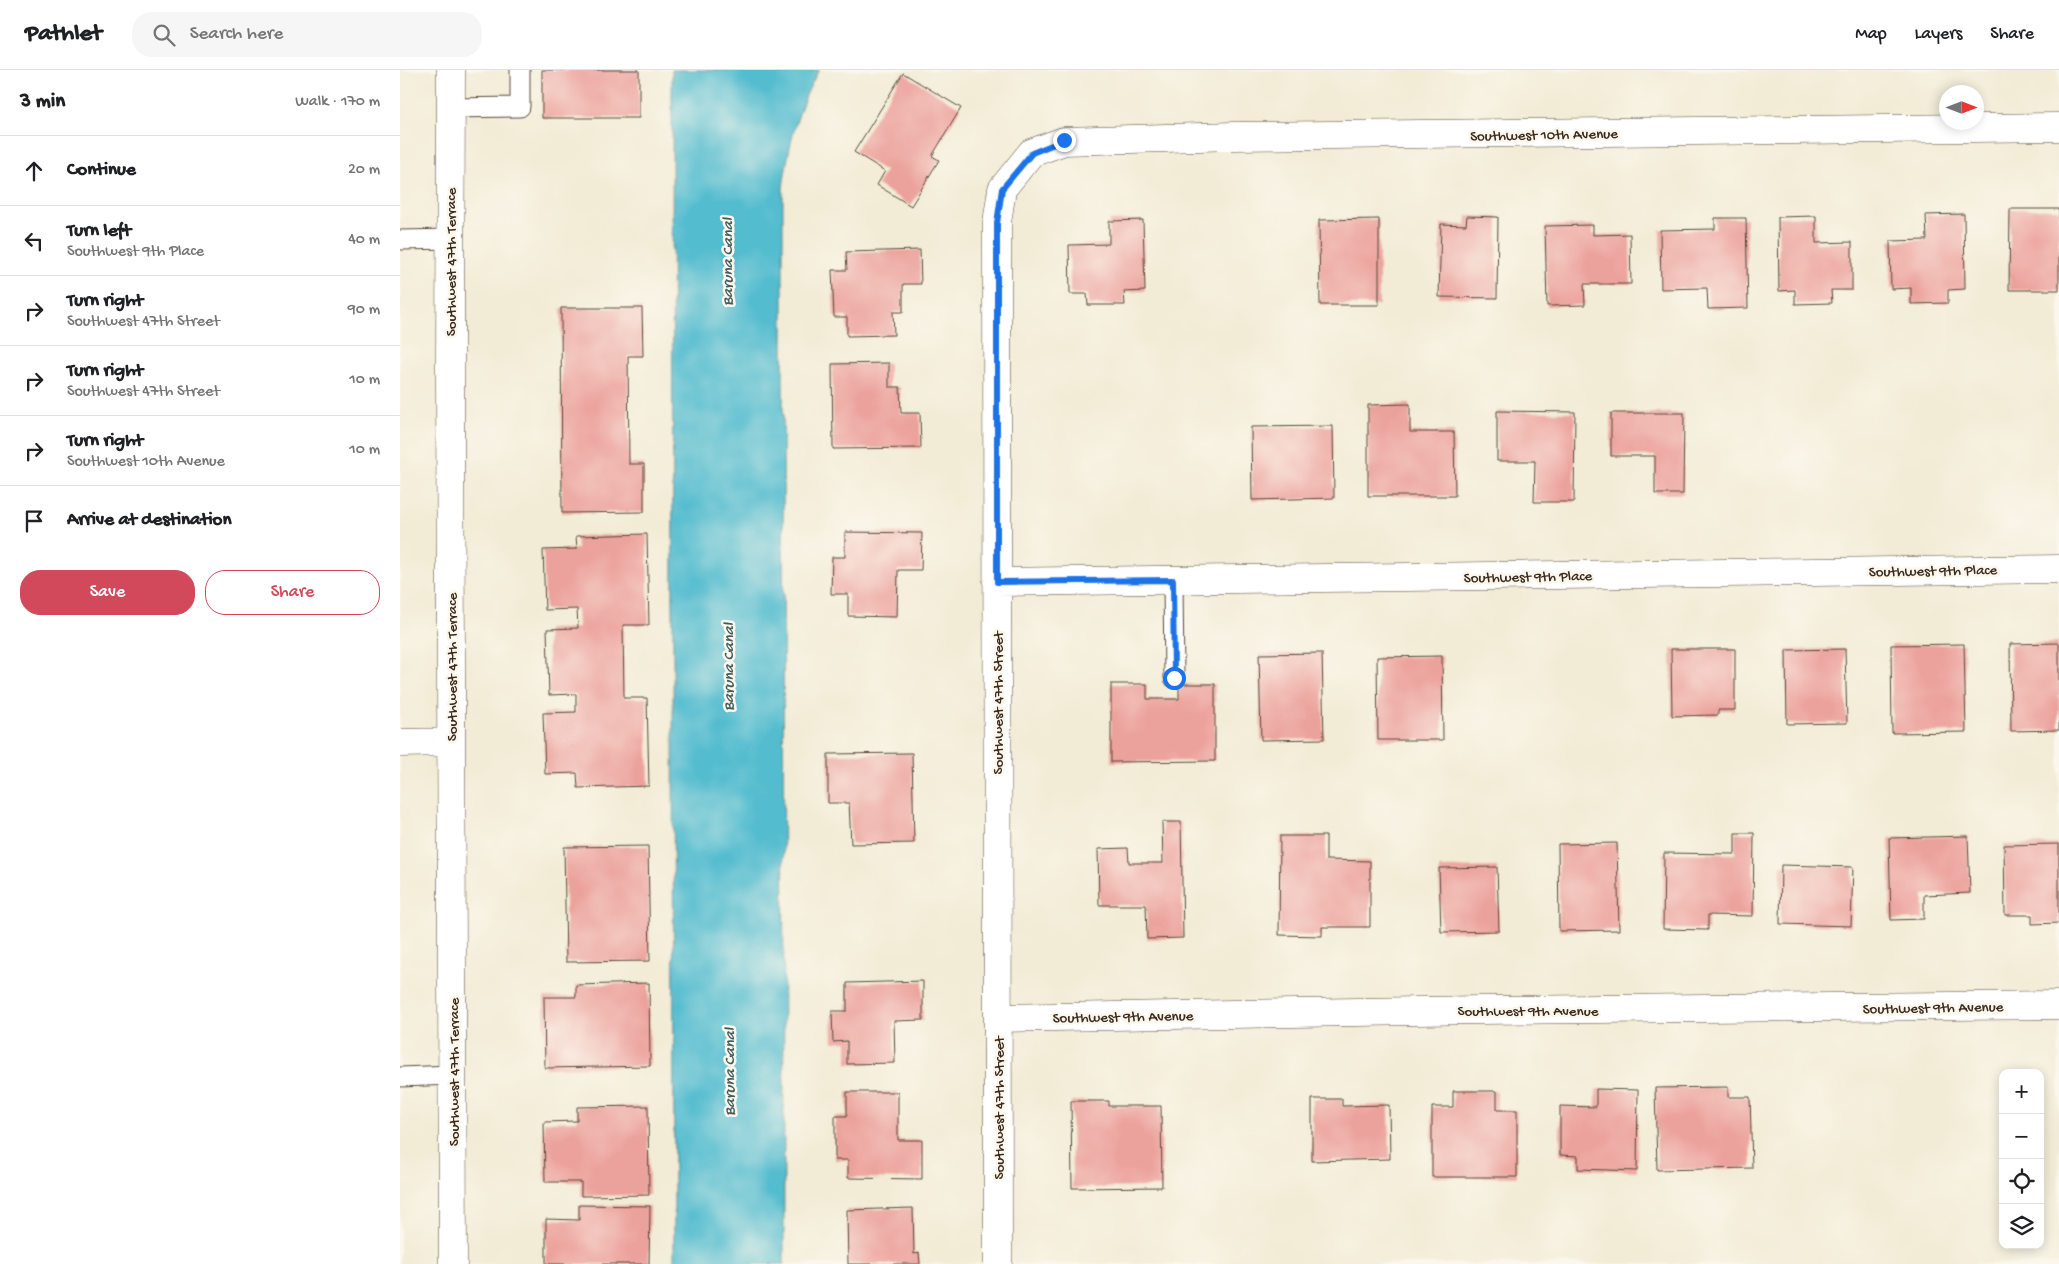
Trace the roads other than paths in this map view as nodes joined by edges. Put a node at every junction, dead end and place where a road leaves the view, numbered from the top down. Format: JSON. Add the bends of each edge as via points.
{"nodes":[{"id":1,"x":451,"y":70,"type":"edge"},
{"id":2,"x":520,"y":70,"type":"edge"},
{"id":3,"x":451,"y":108,"type":"junction"},
{"id":4,"x":2059,"y":127,"type":"edge"},
{"id":5,"x":1032,"y":153,"type":"joint"},
{"id":6,"x":451,"y":239,"type":"junction"},
{"id":7,"x":400,"y":240,"type":"edge"},
{"id":8,"x":2059,"y":569,"type":"edge"},
{"id":9,"x":1173,"y":580,"type":"junction"},
{"id":10,"x":997,"y":582,"type":"junction"},
{"id":11,"x":1174,"y":678,"type":"dead end"},
{"id":12,"x":451,"y":742,"type":"junction"},
{"id":13,"x":400,"y":743,"type":"edge"},
{"id":14,"x":2059,"y":1005,"type":"edge"},
{"id":15,"x":998,"y":1018,"type":"junction"},
{"id":16,"x":453,"y":1075,"type":"junction"},
{"id":17,"x":400,"y":1077,"type":"edge"},
{"id":18,"x":453,"y":1264,"type":"edge"},
{"id":19,"x":998,"y":1264,"type":"edge"}],
"edges":[{"from":1,"to":3,"type":"street","name":"Southwest 47th Terrace"},
{"from":2,"to":3,"type":"lane","via":[[520,107]]},
{"from":3,"to":6,"type":"street","name":"Southwest 47th Terrace"},
{"from":4,"to":5,"type":"street","name":"Southwest 10th Avenue","via":[[1064,140]]},
{"from":5,"to":10,"type":"street","name":"Southwest 47th Street","via":[[1002,189],[997,223]]},
{"from":6,"to":7,"type":"lane"},
{"from":6,"to":12,"type":"street","name":"Southwest 47th Terrace"},
{"from":8,"to":9,"type":"street","name":"Southwest 9th Place"},
{"from":9,"to":10,"type":"street","name":"Southwest 9th Place"},
{"from":9,"to":11,"type":"lane"},
{"from":10,"to":15,"type":"street","name":"Southwest 47th Street"},
{"from":12,"to":13,"type":"street"},
{"from":12,"to":16,"type":"street","name":"Southwest 47th Terrace"},
{"from":14,"to":15,"type":"street","name":"Southwest 9th Avenue"},
{"from":15,"to":19,"type":"street","name":"Southwest 47th Street"},
{"from":16,"to":17,"type":"lane"},
{"from":16,"to":18,"type":"street","name":"Southwest 47th Terrace"}]}
